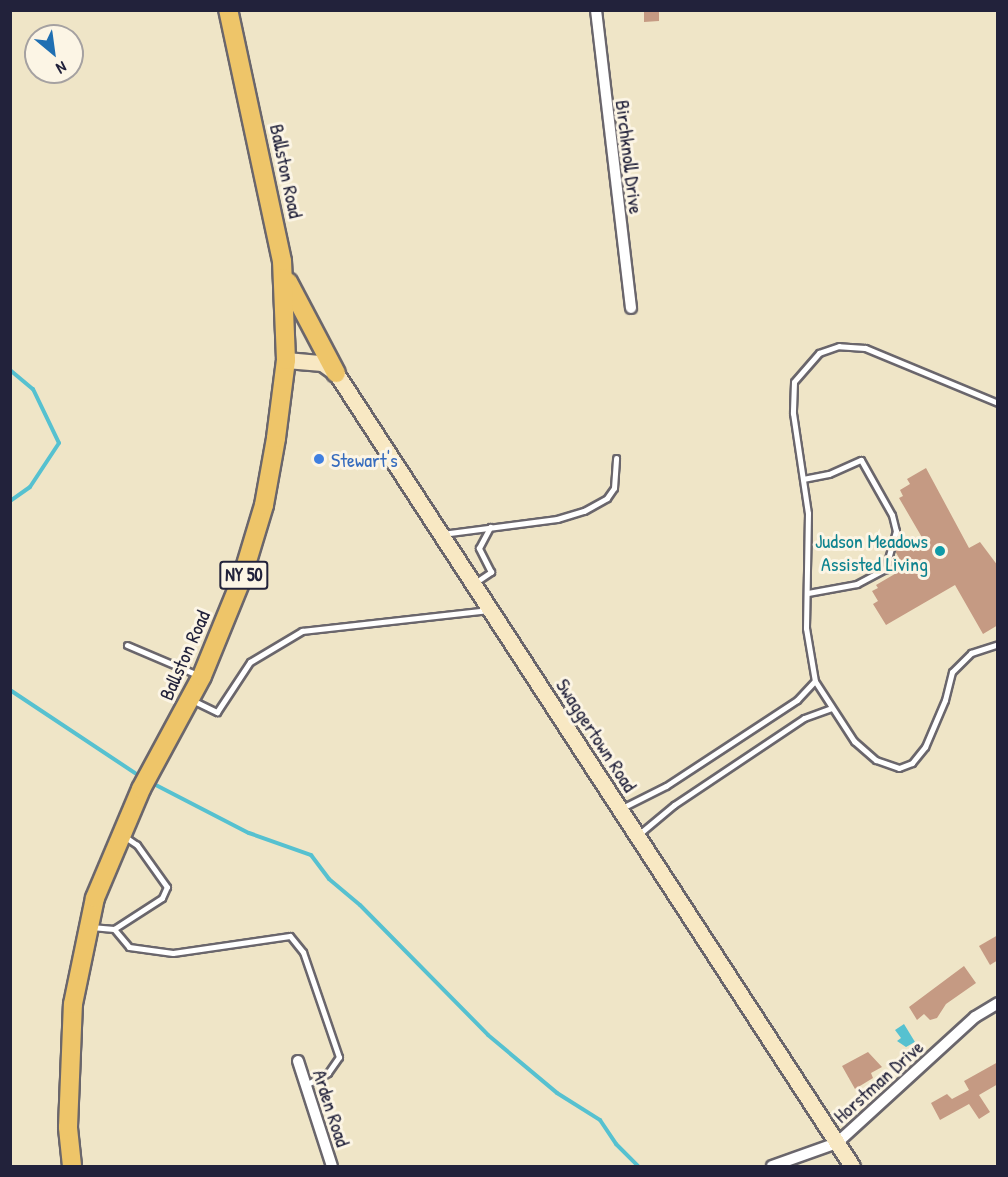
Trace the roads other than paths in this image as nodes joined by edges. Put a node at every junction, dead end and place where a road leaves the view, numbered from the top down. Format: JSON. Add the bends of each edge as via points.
{"nodes":[{"id":1,"x":228,"y":10,"type":"edge"},
{"id":2,"x":596,"y":10,"type":"edge"},
{"id":3,"x":282,"y":261,"type":"junction"},
{"id":4,"x":631,"y":308,"type":"dead end"},
{"id":5,"x":286,"y":360,"type":"junction"},
{"id":6,"x":336,"y":373,"type":"junction"},
{"id":7,"x":998,"y":403,"type":"edge"},
{"id":8,"x":616,"y":458,"type":"dead end"},
{"id":9,"x":803,"y":479,"type":"junction"},
{"id":10,"x":490,"y":527,"type":"junction"},
{"id":11,"x":441,"y":534,"type":"junction"},
{"id":12,"x":473,"y":584,"type":"junction"},
{"id":13,"x":808,"y":593,"type":"junction"},
{"id":14,"x":490,"y":609,"type":"junction"},
{"id":15,"x":998,"y":644,"type":"edge"},
{"id":16,"x":127,"y":645,"type":"dead end"},
{"id":17,"x":202,"y":676,"type":"junction"},
{"id":18,"x":815,"y":681,"type":"junction"},
{"id":19,"x":190,"y":699,"type":"junction"},
{"id":20,"x":831,"y":708,"type":"junction"},
{"id":21,"x":621,"y":809,"type":"junction"},
{"id":22,"x":122,"y":835,"type":"junction"},
{"id":23,"x":638,"y":835,"type":"junction"},
{"id":24,"x":89,"y":926,"type":"junction"},
{"id":25,"x":114,"y":929,"type":"junction"},
{"id":26,"x":998,"y":1003,"type":"edge"},
{"id":27,"x":298,"y":1060,"type":"dead end"},
{"id":28,"x":305,"y":1085,"type":"junction"},
{"id":29,"x":837,"y":1143,"type":"junction"},
{"id":30,"x":72,"y":1167,"type":"edge"},
{"id":31,"x":332,"y":1167,"type":"edge"},
{"id":32,"x":772,"y":1167,"type":"edge"},
{"id":33,"x":852,"y":1167,"type":"edge"}],
"edges":[{"from":1,"to":3,"type":"main road","name":"Ballston Road","number":"NY 50"},
{"from":2,"to":4,"type":"street","name":"Birchknoll Drive"},
{"from":3,"to":5,"type":"main road","name":"Ballston Road","number":"NY 50"},
{"from":3,"to":6,"type":"main road","via":[[291,292]]},
{"from":5,"to":6,"type":"street","via":[[322,363]]},
{"from":5,"to":17,"type":"main road","name":"Ballston Road","number":"NY 50","via":[[276,438],[255,537]]},
{"from":6,"to":11,"type":"street","name":"Swaggertown Road"},
{"from":7,"to":9,"type":"lane","via":[[865,348],[839,346],[819,353],[794,382],[793,413]]},
{"from":8,"to":10,"type":"lane","via":[[618,475],[607,498],[557,519]]},
{"from":9,"to":13,"type":"lane","via":[[808,513]]},
{"from":9,"to":13,"type":"lane","via":[[830,474],[861,460],[892,515],[896,531],[885,569],[857,584]]},
{"from":10,"to":11,"type":"lane"},
{"from":10,"to":12,"type":"lane","via":[[479,548],[491,572]]},
{"from":11,"to":12,"type":"street","name":"Swaggertown Road"},
{"from":12,"to":14,"type":"street","name":"Swaggertown Road"},
{"from":13,"to":18,"type":"lane","via":[[806,628]]},
{"from":14,"to":19,"type":"lane","via":[[302,631],[250,662],[217,712]]},
{"from":14,"to":21,"type":"street","name":"Swaggertown Road"},
{"from":15,"to":20,"type":"lane","via":[[971,653],[952,672],[925,747],[912,763],[899,768],[876,760],[854,741]]},
{"from":16,"to":17,"type":"lane"},
{"from":17,"to":19,"type":"main road","name":"Ballston Road","number":"NY 50"},
{"from":18,"to":20,"type":"lane"},
{"from":18,"to":21,"type":"lane","via":[[788,706],[666,786]]},
{"from":19,"to":22,"type":"main road","name":"Ballston Road","number":"NY 50","via":[[145,780]]},
{"from":20,"to":23,"type":"lane","via":[[785,731],[674,805]]},
{"from":21,"to":23,"type":"street","name":"Swaggertown Road"},
{"from":22,"to":24,"type":"main road","name":"Ballston Road","number":"NY 50","via":[[95,898]]},
{"from":22,"to":25,"type":"lane","via":[[137,845],[167,887],[162,898]]},
{"from":23,"to":29,"type":"street","name":"Swaggertown Road"},
{"from":24,"to":25,"type":"lane"},
{"from":24,"to":30,"type":"main road","name":"Ballston Road","number":"NY 50","via":[[73,1004],[68,1128]]},
{"from":25,"to":28,"type":"lane","via":[[129,947],[173,954],[291,936],[303,952],[339,1058],[328,1073]]},
{"from":26,"to":29,"type":"street","name":"Horstman Drive","via":[[975,1017]]},
{"from":27,"to":28,"type":"street","name":"Arden Road"},
{"from":28,"to":31,"type":"street","name":"Arden Road"},
{"from":29,"to":32,"type":"street","name":"Horstman Drive"},
{"from":29,"to":33,"type":"street","name":"Swaggertown Road"}]}
